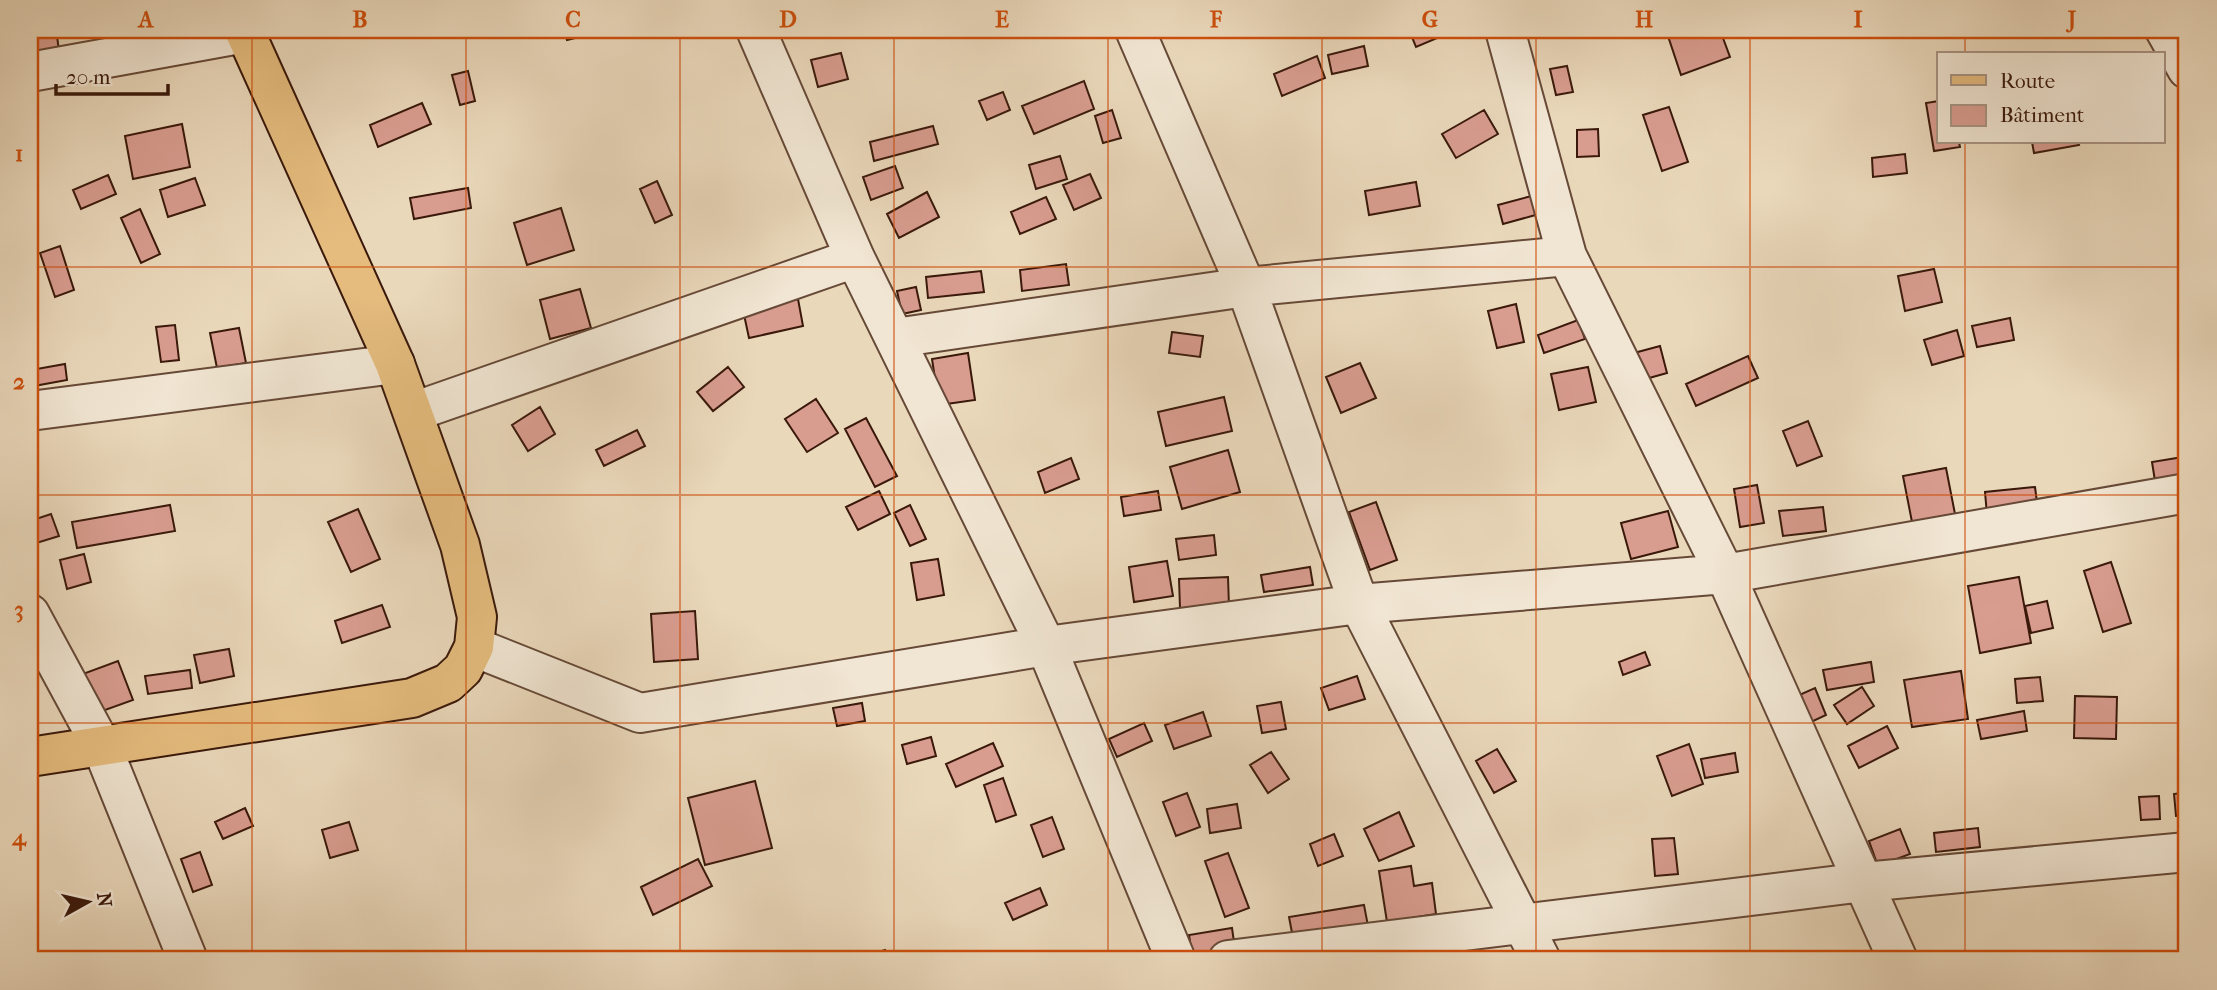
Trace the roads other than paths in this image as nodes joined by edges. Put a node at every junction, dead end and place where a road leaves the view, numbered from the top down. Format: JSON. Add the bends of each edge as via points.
{"nodes":[{"id":1,"x":756,"y":30,"type":"edge"},
{"id":2,"x":1135,"y":30,"type":"edge"},
{"id":3,"x":1505,"y":30,"type":"edge"},
{"id":4,"x":2165,"y":30,"type":"edge"},
{"id":5,"x":245,"y":31,"type":"edge"},
{"id":6,"x":2187,"y":69,"type":"edge"},
{"id":7,"x":30,"y":72,"type":"edge"},
{"id":8,"x":1567,"y":256,"type":"junction"},
{"id":9,"x":855,"y":258,"type":"junction"},
{"id":10,"x":1246,"y":287,"type":"junction"},
{"id":11,"x":895,"y":338,"type":"junction"},
{"id":12,"x":395,"y":364,"type":"junction"},
{"id":13,"x":30,"y":411,"type":"edge"},
{"id":14,"x":413,"y":412,"type":"junction"},
{"id":15,"x":2187,"y":493,"type":"edge"},
{"id":16,"x":1724,"y":574,"type":"junction"},
{"id":17,"x":1359,"y":604,"type":"junction"},
{"id":18,"x":30,"y":614,"type":"edge"},
{"id":19,"x":1046,"y":646,"type":"junction"},
{"id":20,"x":474,"y":647,"type":"junction"},
{"id":21,"x":102,"y":747,"type":"junction"},
{"id":22,"x":30,"y":757,"type":"edge"},
{"id":23,"x":2187,"y":852,"type":"edge"},
{"id":24,"x":1864,"y":882,"type":"junction"},
{"id":25,"x":1524,"y":923,"type":"junction"},
{"id":26,"x":188,"y":960,"type":"edge"},
{"id":27,"x":1176,"y":960,"type":"edge"},
{"id":28,"x":1228,"y":960,"type":"edge"},
{"id":29,"x":1541,"y":960,"type":"edge"},
{"id":30,"x":1898,"y":960,"type":"edge"}],
"edges":[{"from":1,"to":9,"type":"street"},
{"from":2,"to":10,"type":"street"},
{"from":3,"to":8,"type":"street"},
{"from":4,"to":6,"type":"street"},
{"from":5,"to":7,"type":"street"},
{"from":5,"to":12,"type":"main road"},
{"from":8,"to":10,"type":"street"},
{"from":8,"to":16,"type":"street"},
{"from":9,"to":11,"type":"street"},
{"from":9,"to":14,"type":"street"},
{"from":10,"to":11,"type":"street"},
{"from":10,"to":17,"type":"street"},
{"from":11,"to":19,"type":"street"},
{"from":12,"to":13,"type":"street"},
{"from":12,"to":14,"type":"main road"},
{"from":14,"to":20,"type":"main road","via":[[460,545],[477,617]]},
{"from":15,"to":16,"type":"street"},
{"from":16,"to":17,"type":"street"},
{"from":16,"to":24,"type":"street"},
{"from":17,"to":19,"type":"street"},
{"from":17,"to":25,"type":"street"},
{"from":18,"to":21,"type":"street"},
{"from":19,"to":20,"type":"street","via":[[640,713]]},
{"from":19,"to":27,"type":"street"},
{"from":20,"to":21,"type":"main road","via":[[463,669],[448,683],[412,698]]},
{"from":21,"to":22,"type":"main road"},
{"from":21,"to":26,"type":"street"},
{"from":23,"to":24,"type":"street"},
{"from":24,"to":25,"type":"street"},
{"from":24,"to":30,"type":"street"},
{"from":25,"to":28,"type":"street"},
{"from":25,"to":29,"type":"street"}]}
